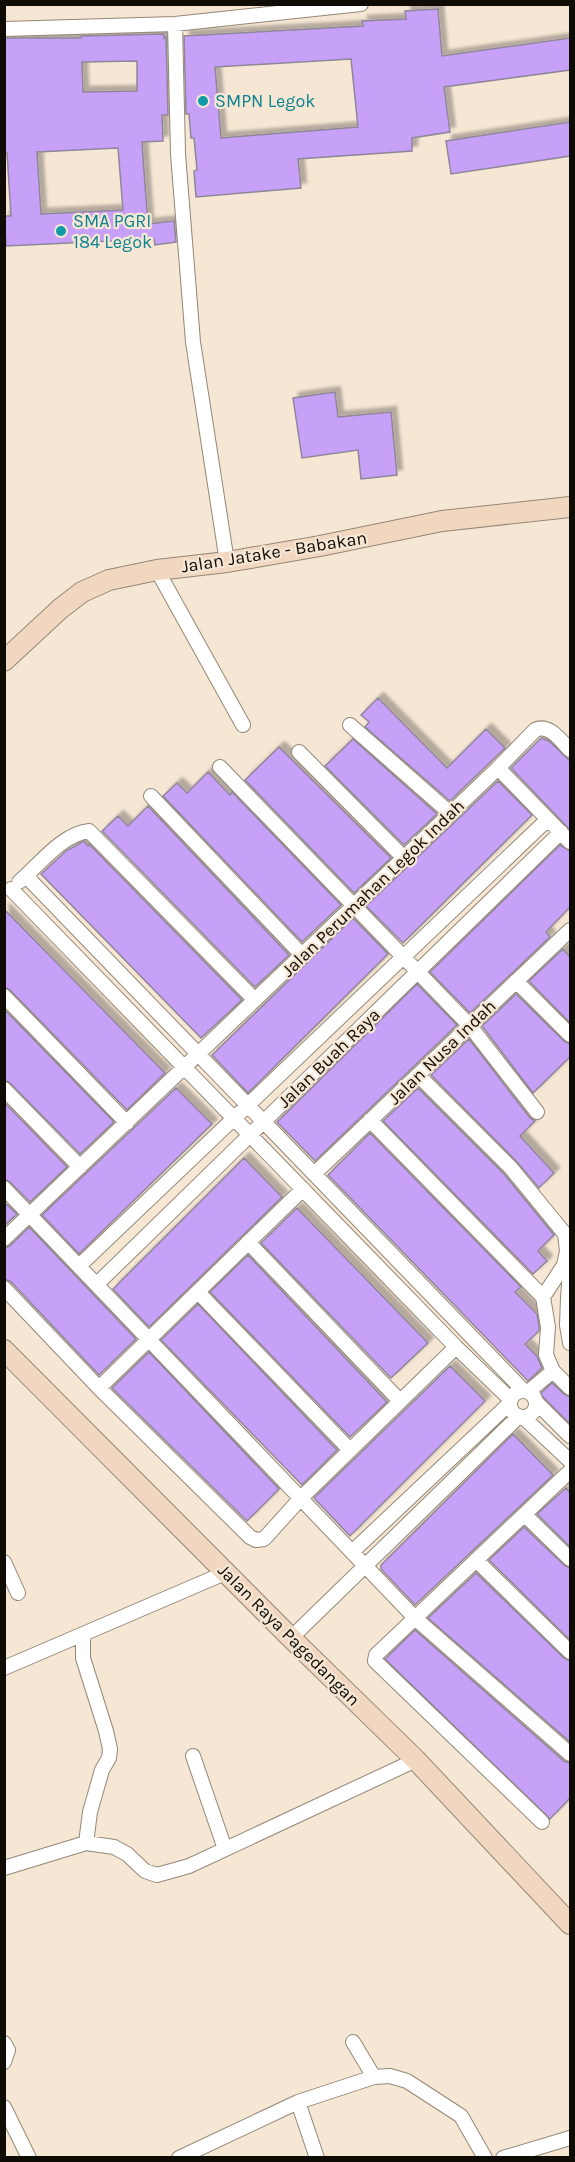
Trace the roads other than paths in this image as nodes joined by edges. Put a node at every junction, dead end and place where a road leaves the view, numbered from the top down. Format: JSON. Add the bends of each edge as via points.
{"nodes":[{"id":1,"x":361,"y":4,"type":"edge"},
{"id":2,"x":330,"y":6,"type":"edge"},
{"id":3,"x":175,"y":24,"type":"junction"},
{"id":4,"x":4,"y":29,"type":"edge"},
{"id":5,"x":570,"y":507,"type":"edge"},
{"id":6,"x":227,"y":562,"type":"junction"},
{"id":7,"x":158,"y":570,"type":"junction"},
{"id":8,"x":4,"y":661,"type":"edge"},
{"id":9,"x":243,"y":725,"type":"dead end"},
{"id":10,"x":350,"y":725,"type":"dead end"},
{"id":11,"x":570,"y":750,"type":"edge"},
{"id":12,"x":299,"y":752,"type":"dead end"},
{"id":13,"x":220,"y":767,"type":"dead end"},
{"id":14,"x":498,"y":768,"type":"junction"},
{"id":15,"x":151,"y":796,"type":"dead end"},
{"id":16,"x":451,"y":814,"type":"junction"},
{"id":17,"x":548,"y":819,"type":"junction"},
{"id":18,"x":566,"y":837,"type":"edge"},
{"id":19,"x":404,"y":858,"type":"junction"},
{"id":20,"x":26,"y":876,"type":"junction"},
{"id":21,"x":8,"y":892,"type":"edge"},
{"id":22,"x":354,"y":906,"type":"junction"},
{"id":23,"x":569,"y":933,"type":"edge"},
{"id":24,"x":302,"y":955,"type":"junction"},
{"id":25,"x":403,"y":957,"type":"junction"},
{"id":26,"x":418,"y":972,"type":"junction"},
{"id":27,"x":516,"y":981,"type":"junction"},
{"id":28,"x":4,"y":996,"type":"edge"},
{"id":29,"x":255,"y":1000,"type":"junction"},
{"id":30,"x":470,"y":1026,"type":"junction"},
{"id":31,"x":570,"y":1035,"type":"edge"},
{"id":32,"x":199,"y":1054,"type":"junction"},
{"id":33,"x":184,"y":1068,"type":"junction"},
{"id":34,"x":418,"y":1075,"type":"junction"},
{"id":35,"x":4,"y":1089,"type":"edge"},
{"id":36,"x":248,"y":1105,"type":"junction"},
{"id":37,"x":537,"y":1112,"type":"dead end"},
{"id":38,"x":234,"y":1119,"type":"junction"},
{"id":39,"x":370,"y":1120,"type":"junction"},
{"id":40,"x":264,"y":1122,"type":"junction"},
{"id":41,"x":127,"y":1123,"type":"junction"},
{"id":42,"x":250,"y":1135,"type":"junction"},
{"id":43,"x":80,"y":1167,"type":"junction"},
{"id":44,"x":314,"y":1174,"type":"junction"},
{"id":45,"x":4,"y":1188,"type":"edge"},
{"id":46,"x":303,"y":1189,"type":"junction"},
{"id":47,"x":30,"y":1215,"type":"junction"},
{"id":48,"x":4,"y":1239,"type":"edge"},
{"id":49,"x":248,"y":1242,"type":"junction"},
{"id":50,"x":80,"y":1266,"type":"junction"},
{"id":51,"x":570,"y":1271,"type":"edge"},
{"id":52,"x":97,"y":1284,"type":"junction"},
{"id":53,"x":4,"y":1288,"type":"edge"},
{"id":54,"x":198,"y":1292,"type":"junction"},
{"id":55,"x":543,"y":1297,"type":"junction"},
{"id":56,"x":569,"y":1298,"type":"edge"},
{"id":57,"x":149,"y":1339,"type":"junction"},
{"id":58,"x":570,"y":1343,"type":"edge"},
{"id":59,"x":456,"y":1347,"type":"junction"},
{"id":60,"x":4,"y":1350,"type":"edge"},
{"id":61,"x":553,"y":1371,"type":"junction"},
{"id":62,"x":99,"y":1388,"type":"junction"},
{"id":63,"x":570,"y":1388,"type":"edge"},
{"id":64,"x":529,"y":1395,"type":"junction"},
{"id":65,"x":400,"y":1401,"type":"junction"},
{"id":66,"x":510,"y":1401,"type":"junction"},
{"id":67,"x":521,"y":1417,"type":"junction"},
{"id":68,"x":570,"y":1436,"type":"edge"},
{"id":69,"x":350,"y":1450,"type":"junction"},
{"id":70,"x":570,"y":1461,"type":"edge"},
{"id":71,"x":570,"y":1472,"type":"edge"},
{"id":72,"x":301,"y":1498,"type":"junction"},
{"id":73,"x":525,"y":1515,"type":"junction"},
{"id":74,"x":352,"y":1552,"type":"junction"},
{"id":75,"x":570,"y":1559,"type":"edge"},
{"id":76,"x":477,"y":1561,"type":"junction"},
{"id":77,"x":4,"y":1562,"type":"edge"},
{"id":78,"x":366,"y":1566,"type":"junction"},
{"id":79,"x":225,"y":1573,"type":"junction"},
{"id":80,"x":18,"y":1593,"type":"dead end"},
{"id":81,"x":416,"y":1619,"type":"junction"},
{"id":82,"x":83,"y":1634,"type":"junction"},
{"id":83,"x":291,"y":1638,"type":"junction"},
{"id":84,"x":570,"y":1652,"type":"edge"},
{"id":85,"x":4,"y":1668,"type":"edge"},
{"id":86,"x":570,"y":1754,"type":"edge"},
{"id":87,"x":193,"y":1756,"type":"dead end"},
{"id":88,"x":416,"y":1760,"type":"junction"},
{"id":89,"x":542,"y":1822,"type":"dead end"},
{"id":90,"x":86,"y":1843,"type":"junction"},
{"id":91,"x":225,"y":1849,"type":"junction"},
{"id":92,"x":4,"y":1868,"type":"edge"},
{"id":93,"x":570,"y":1924,"type":"edge"},
{"id":94,"x":353,"y":2042,"type":"dead end"},
{"id":95,"x":4,"y":2043,"type":"edge"},
{"id":96,"x":4,"y":2062,"type":"edge"},
{"id":97,"x":374,"y":2077,"type":"junction"},
{"id":98,"x":298,"y":2102,"type":"junction"},
{"id":99,"x":4,"y":2107,"type":"edge"},
{"id":100,"x":570,"y":2138,"type":"edge"},
{"id":101,"x":29,"y":2157,"type":"edge"},
{"id":102,"x":179,"y":2157,"type":"edge"},
{"id":103,"x":317,"y":2157,"type":"edge"},
{"id":104,"x":484,"y":2157,"type":"edge"},
{"id":105,"x":503,"y":2157,"type":"edge"}],
"edges":[{"from":1,"to":2,"type":"street"},
{"from":2,"to":3,"type":"street"},
{"from":3,"to":4,"type":"street"},
{"from":3,"to":6,"type":"street","via":[[178,154],[193,342]]},
{"from":5,"to":6,"type":"street","name":"Jalan Jatake - Babakan","via":[[442,521]]},
{"from":6,"to":7,"type":"street","name":"Jalan Jatake - Babakan"},
{"from":7,"to":8,"type":"street","name":"Jalan Jatake - Babakan","via":[[109,580],[82,592]]},
{"from":7,"to":9,"type":"street"},
{"from":10,"to":16,"type":"street"},
{"from":11,"to":14,"type":"street","name":"Jalan Perumahan Legok Indah","via":[[542,728]]},
{"from":12,"to":19,"type":"street"},
{"from":13,"to":22,"type":"street"},
{"from":14,"to":16,"type":"street","name":"Jalan Perumahan Legok Indah"},
{"from":14,"to":17,"type":"street"},
{"from":15,"to":24,"type":"street"},
{"from":16,"to":19,"type":"street","name":"Jalan Perumahan Legok Indah"},
{"from":17,"to":18,"type":"street"},
{"from":17,"to":25,"type":"street","name":"Jalan Buah Raya"},
{"from":18,"to":26,"type":"street","name":"Jalan Buah Raya"},
{"from":19,"to":22,"type":"street","name":"Jalan Perumahan Legok Indah"},
{"from":20,"to":21,"type":"street"},
{"from":20,"to":29,"type":"street","via":[[69,837],[89,831]]},
{"from":20,"to":32,"type":"street"},
{"from":21,"to":33,"type":"street"},
{"from":22,"to":24,"type":"street","name":"Jalan Perumahan Legok Indah"},
{"from":22,"to":25,"type":"street"},
{"from":23,"to":27,"type":"street","name":"Jalan Nusa Indah"},
{"from":24,"to":29,"type":"street","name":"Jalan Perumahan Legok Indah"},
{"from":25,"to":26,"type":"street"},
{"from":25,"to":36,"type":"street","name":"Jalan Buah Raya"},
{"from":26,"to":30,"type":"street"},
{"from":26,"to":40,"type":"street","name":"Jalan Buah Raya"},
{"from":27,"to":30,"type":"street","name":"Jalan Nusa Indah"},
{"from":27,"to":31,"type":"street"},
{"from":28,"to":41,"type":"street"},
{"from":29,"to":32,"type":"street","name":"Jalan Perumahan Legok Indah"},
{"from":30,"to":34,"type":"street","name":"Jalan Nusa Indah"},
{"from":30,"to":37,"type":"street"},
{"from":32,"to":33,"type":"street","name":"Jalan Perumahan Legok Indah"},
{"from":32,"to":36,"type":"street"},
{"from":33,"to":38,"type":"street"},
{"from":33,"to":41,"type":"street","name":"Jalan Perumahan Legok Indah"},
{"from":34,"to":39,"type":"street","name":"Jalan Nusa Indah"},
{"from":34,"to":55,"type":"street","via":[[511,1168],[565,1234],[564,1266]]},
{"from":35,"to":43,"type":"street"},
{"from":36,"to":38,"type":"street","name":"Jalan Buah Raya"},
{"from":36,"to":40,"type":"street"},
{"from":38,"to":42,"type":"street"},
{"from":38,"to":50,"type":"street","name":"Jalan Buah Raya"},
{"from":39,"to":44,"type":"street","name":"Jalan Nusa Indah"},
{"from":39,"to":55,"type":"street"},
{"from":40,"to":42,"type":"street","name":"Jalan Buah Raya"},
{"from":40,"to":44,"type":"street"},
{"from":41,"to":43,"type":"street","name":"Jalan Perumahan Legok Indah"},
{"from":42,"to":46,"type":"street"},
{"from":42,"to":52,"type":"street","name":"Jalan Buah Raya"},
{"from":43,"to":47,"type":"street","name":"Jalan Perumahan Legok Indah"},
{"from":44,"to":64,"type":"street"},
{"from":45,"to":47,"type":"street"},
{"from":46,"to":49,"type":"street"},
{"from":46,"to":59,"type":"street"},
{"from":47,"to":48,"type":"street","name":"Jalan Perumahan Legok Indah"},
{"from":47,"to":50,"type":"street"},
{"from":49,"to":54,"type":"street"},
{"from":49,"to":65,"type":"street"},
{"from":50,"to":52,"type":"street"},
{"from":51,"to":56,"type":"street"},
{"from":52,"to":57,"type":"street"},
{"from":53,"to":62,"type":"street"},
{"from":54,"to":57,"type":"street"},
{"from":54,"to":69,"type":"street"},
{"from":55,"to":61,"type":"street","via":[[548,1328],[546,1355]]},
{"from":56,"to":58,"type":"street"},
{"from":57,"to":62,"type":"street"},
{"from":57,"to":72,"type":"street"},
{"from":59,"to":65,"type":"street"},
{"from":59,"to":66,"type":"street"},
{"from":60,"to":79,"type":"street","name":"Jalan Raya Pagedangan"},
{"from":61,"to":63,"type":"street"},
{"from":61,"to":64,"type":"street"},
{"from":62,"to":72,"type":"street","via":[[250,1537],[264,1539]]},
{"from":64,"to":66,"type":"street","via":[[516,1393]]},
{"from":64,"to":67,"type":"street","via":[[534,1411]]},
{"from":64,"to":68,"type":"street"},
{"from":65,"to":69,"type":"street"},
{"from":66,"to":67,"type":"street","via":[[512,1411]]},
{"from":66,"to":74,"type":"street"},
{"from":67,"to":70,"type":"street"},
{"from":67,"to":78,"type":"street"},
{"from":69,"to":72,"type":"street"},
{"from":71,"to":73,"type":"street"},
{"from":72,"to":74,"type":"street"},
{"from":73,"to":75,"type":"street"},
{"from":73,"to":76,"type":"street"},
{"from":74,"to":78,"type":"street"},
{"from":76,"to":81,"type":"street"},
{"from":76,"to":84,"type":"street"},
{"from":77,"to":80,"type":"street"},
{"from":78,"to":81,"type":"street"},
{"from":78,"to":83,"type":"street"},
{"from":79,"to":82,"type":"street"},
{"from":79,"to":83,"type":"street","name":"Jalan Raya Pagedangan"},
{"from":81,"to":86,"type":"street"},
{"from":81,"to":89,"type":"street","via":[[376,1655],[375,1661]]},
{"from":82,"to":85,"type":"street"},
{"from":82,"to":90,"type":"street","via":[[83,1658],[110,1749],[90,1812]]},
{"from":83,"to":88,"type":"street","name":"Jalan Raya Pagedangan"},
{"from":87,"to":91,"type":"street"},
{"from":88,"to":91,"type":"street"},
{"from":88,"to":93,"type":"street","name":"Jalan Raya Pagedangan"},
{"from":90,"to":91,"type":"street","via":[[114,1847],[145,1871],[157,1875],[189,1866]]},
{"from":90,"to":92,"type":"street"},
{"from":94,"to":97,"type":"street"},
{"from":95,"to":96,"type":"street","via":[[8,2050]]},
{"from":97,"to":98,"type":"street"},
{"from":97,"to":104,"type":"street","via":[[407,2081],[461,2116]]},
{"from":98,"to":102,"type":"street"},
{"from":98,"to":103,"type":"street"},
{"from":99,"to":101,"type":"street"},
{"from":100,"to":105,"type":"street"}]}
